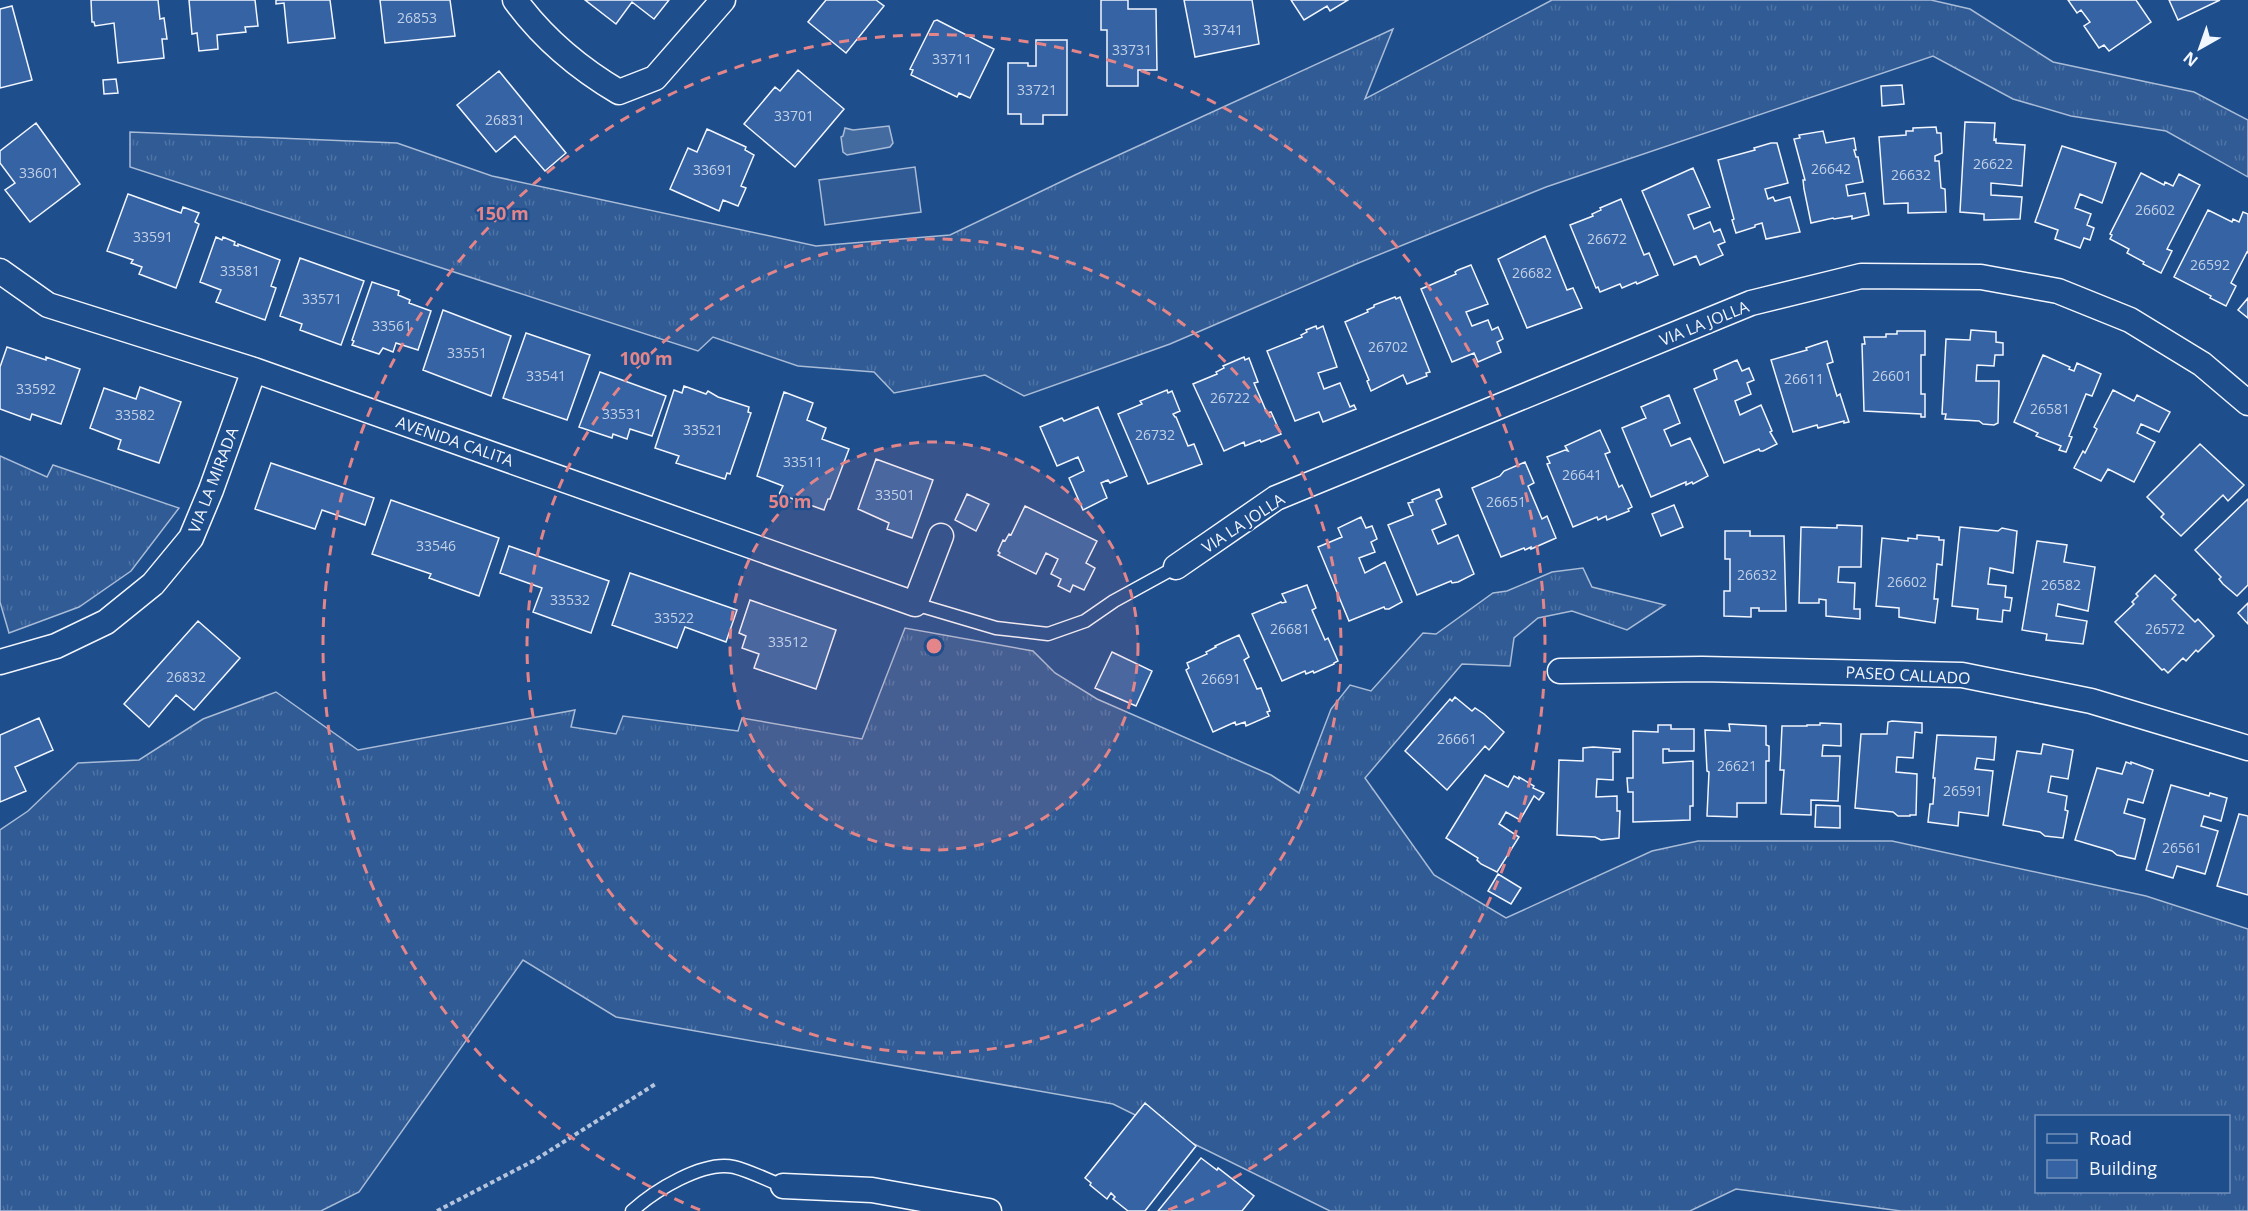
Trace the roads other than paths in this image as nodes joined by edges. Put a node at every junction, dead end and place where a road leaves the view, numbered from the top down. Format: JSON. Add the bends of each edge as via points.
{"nodes":[{"id":1,"x":515,"y":0,"type":"edge"},
{"id":2,"x":723,"y":0,"type":"edge"},
{"id":3,"x":0,"y":271,"type":"edge"},
{"id":4,"x":254,"y":370,"type":"junction"},
{"id":5,"x":2248,"y":403,"type":"edge"},
{"id":6,"x":941,"y":536,"type":"dead end"},
{"id":7,"x":1176,"y":567,"type":"joint"},
{"id":8,"x":915,"y":604,"type":"junction"},
{"id":9,"x":0,"y":662,"type":"edge"},
{"id":10,"x":1560,"y":670,"type":"dead end"},
{"id":11,"x":2248,"y":748,"type":"edge"},
{"id":12,"x":783,"y":1186,"type":"joint"},
{"id":13,"x":632,"y":1211,"type":"edge"},
{"id":14,"x":989,"y":1211,"type":"edge"}],
"edges":[{"from":1,"to":2,"type":"street","via":[[533,24],[598,80],[619,92],[655,78]]},
{"from":3,"to":4,"type":"street","name":"AVENIDA CALITA","via":[[48,305]]},
{"from":4,"to":8,"type":"street","name":"AVENIDA CALITA"},
{"from":4,"to":9,"type":"street","name":"VIA LA MIRADA","via":[[191,538],[153,584],[106,622],[56,646]]},
{"from":5,"to":7,"type":"street","name":"VIA LA JOLLA","via":[[2202,364],[2130,320],[2058,291],[1981,277],[1861,276],[1751,303],[1276,498]]},
{"from":6,"to":8,"type":"street"},
{"from":7,"to":8,"type":"lane","via":[[1085,621],[1048,634],[996,628]]},
{"from":10,"to":11,"type":"street","name":"PASEO CALLADO","via":[[1962,675],[2091,701]]},
{"from":12,"to":13,"type":"lane","via":[[732,1166],[700,1169],[647,1198]]},
{"from":12,"to":14,"type":"street","via":[[872,1190]]}]}
